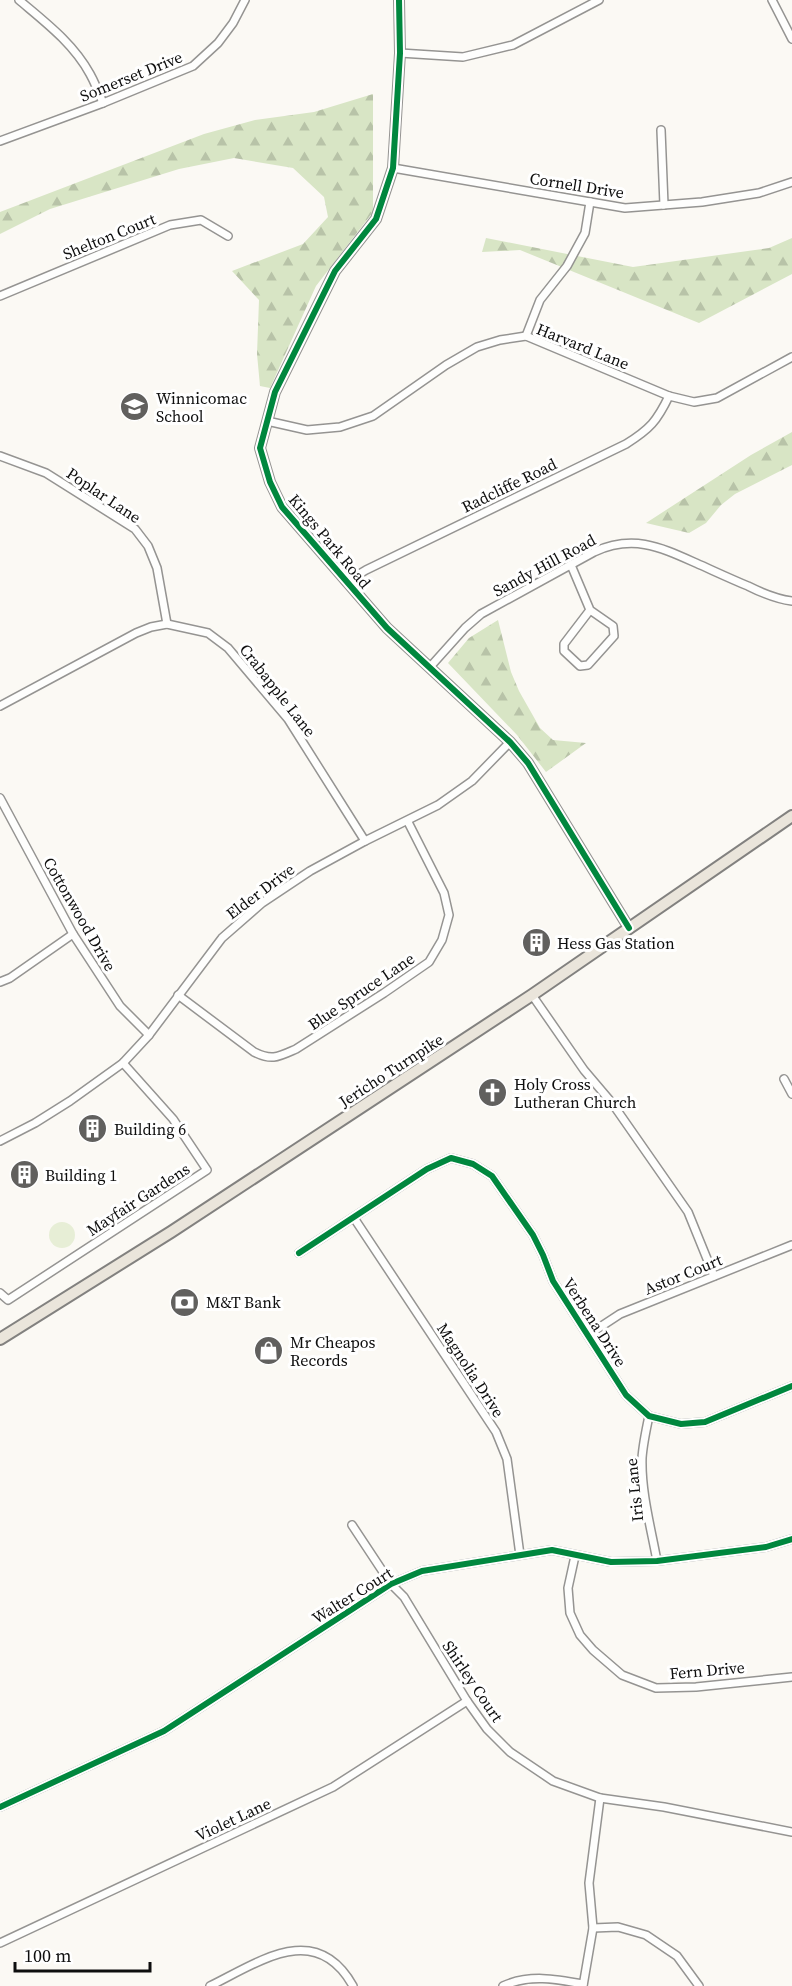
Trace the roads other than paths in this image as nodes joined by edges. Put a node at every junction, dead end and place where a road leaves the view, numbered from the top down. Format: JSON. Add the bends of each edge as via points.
{"nodes":[{"id":1,"x":20,"y":0,"type":"edge"},
{"id":2,"x":245,"y":0,"type":"edge"},
{"id":3,"x":399,"y":0,"type":"edge"},
{"id":4,"x":599,"y":0,"type":"edge"},
{"id":5,"x":772,"y":0,"type":"edge"},
{"id":6,"x":792,"y":39,"type":"edge"},
{"id":7,"x":400,"y":53,"type":"junction"},
{"id":8,"x":103,"y":103,"type":"junction"},
{"id":9,"x":661,"y":130,"type":"dead end"},
{"id":10,"x":0,"y":141,"type":"edge"},
{"id":11,"x":393,"y":168,"type":"junction"},
{"id":12,"x":792,"y":182,"type":"edge"},
{"id":13,"x":590,"y":202,"type":"junction"},
{"id":14,"x":664,"y":205,"type":"junction"},
{"id":15,"x":228,"y":236,"type":"dead end"},
{"id":16,"x":0,"y":296,"type":"edge"},
{"id":17,"x":526,"y":336,"type":"junction"},
{"id":18,"x":792,"y":357,"type":"edge"},
{"id":19,"x":669,"y":396,"type":"junction"},
{"id":20,"x":267,"y":421,"type":"junction"},
{"id":21,"x":0,"y":456,"type":"edge"},
{"id":22,"x":571,"y":565,"type":"junction"},
{"id":23,"x":346,"y":582,"type":"junction"},
{"id":24,"x":792,"y":601,"type":"edge"},
{"id":25,"x":590,"y":610,"type":"junction"},
{"id":26,"x":167,"y":624,"type":"junction"},
{"id":27,"x":430,"y":667,"type":"junction"},
{"id":28,"x":0,"y":706,"type":"edge"},
{"id":29,"x":510,"y":742,"type":"junction"},
{"id":30,"x":0,"y":798,"type":"edge"},
{"id":31,"x":792,"y":816,"type":"edge"},
{"id":32,"x":408,"y":822,"type":"junction"},
{"id":33,"x":365,"y":841,"type":"junction"},
{"id":34,"x":629,"y":928,"type":"junction"},
{"id":35,"x":73,"y":934,"type":"junction"},
{"id":36,"x":0,"y":982,"type":"edge"},
{"id":37,"x":178,"y":995,"type":"junction"},
{"id":38,"x":532,"y":996,"type":"junction"},
{"id":39,"x":149,"y":1035,"type":"junction"},
{"id":40,"x":123,"y":1063,"type":"junction"},
{"id":41,"x":784,"y":1079,"type":"dead end"},
{"id":42,"x":792,"y":1094,"type":"edge"},
{"id":43,"x":0,"y":1141,"type":"edge"},
{"id":44,"x":354,"y":1218,"type":"junction"},
{"id":45,"x":792,"y":1245,"type":"edge"},
{"id":46,"x":299,"y":1253,"type":"dead end"},
{"id":47,"x":714,"y":1276,"type":"junction"},
{"id":48,"x":0,"y":1293,"type":"edge"},
{"id":49,"x":588,"y":1335,"type":"junction"},
{"id":50,"x":0,"y":1339,"type":"edge"},
{"id":51,"x":792,"y":1386,"type":"edge"},
{"id":52,"x":649,"y":1416,"type":"junction"},
{"id":53,"x":352,"y":1525,"type":"dead end"},
{"id":54,"x":792,"y":1539,"type":"edge"},
{"id":55,"x":520,"y":1555,"type":"junction"},
{"id":56,"x":575,"y":1556,"type":"junction"},
{"id":57,"x":657,"y":1561,"type":"junction"},
{"id":58,"x":391,"y":1584,"type":"junction"},
{"id":59,"x":792,"y":1677,"type":"edge"},
{"id":60,"x":467,"y":1701,"type":"junction"},
{"id":61,"x":600,"y":1798,"type":"junction"},
{"id":62,"x":0,"y":1807,"type":"edge"},
{"id":63,"x":792,"y":1832,"type":"edge"},
{"id":64,"x":593,"y":1928,"type":"junction"},
{"id":65,"x":0,"y":1943,"type":"edge"},
{"id":66,"x":583,"y":1985,"type":"edge"},
{"id":67,"x":210,"y":1986,"type":"edge"},
{"id":68,"x":353,"y":1986,"type":"edge"},
{"id":69,"x":503,"y":1986,"type":"edge"},
{"id":70,"x":699,"y":1986,"type":"edge"}],
"edges":[{"from":1,"to":8,"type":"street","via":[[78,56]]},
{"from":2,"to":8,"type":"street","name":"Somerset Drive","via":[[218,43],[193,66]]},
{"from":3,"to":7,"type":"street","name":"Kings Park Road"},
{"from":4,"to":7,"type":"street","via":[[513,45],[463,57]]},
{"from":5,"to":6,"type":"street"},
{"from":7,"to":11,"type":"street","name":"Kings Park Road"},
{"from":8,"to":10,"type":"street","name":"Somerset Drive"},
{"from":9,"to":14,"type":"street"},
{"from":11,"to":13,"type":"street","name":"Cornell Drive"},
{"from":11,"to":20,"type":"street","name":"Kings Park Road","via":[[376,219],[335,271],[275,392]]},
{"from":12,"to":14,"type":"street","name":"Cornell Drive","via":[[759,193]]},
{"from":13,"to":14,"type":"street","name":"Cornell Drive","via":[[625,208]]},
{"from":13,"to":17,"type":"street","via":[[585,233],[567,266],[540,300]]},
{"from":15,"to":16,"type":"street","name":"Shelton Court","via":[[201,220],[170,225]]},
{"from":17,"to":19,"type":"street","name":"Harvard Lane"},
{"from":17,"to":20,"type":"street","name":"Harvard Lane","via":[[477,347],[373,416],[340,427],[307,430]]},
{"from":18,"to":19,"type":"street","name":"Harvard Lane","via":[[717,398],[694,402]]},
{"from":19,"to":23,"type":"street","name":"Radcliffe Road","via":[[647,431],[626,444]]},
{"from":20,"to":23,"type":"street","name":"Kings Park Road","via":[[260,448],[282,507]]},
{"from":21,"to":26,"type":"street","name":"Poplar Lane","via":[[46,473],[135,529],[157,568]]},
{"from":22,"to":24,"type":"street","name":"Sandy Hill Road","via":[[606,547],[642,543],[662,548],[771,597]]},
{"from":22,"to":25,"type":"street"},
{"from":22,"to":27,"type":"street","name":"Sandy Hill Road","via":[[481,615]]},
{"from":23,"to":27,"type":"street","name":"Kings Park Road","via":[[387,628]]},
{"from":25,"to":25,"type":"street","via":[[564,644],[564,651],[580,666],[588,665],[614,636],[614,626]]},
{"from":26,"to":28,"type":"street","name":"Crabapple Lane","via":[[136,633]]},
{"from":26,"to":33,"type":"street","name":"Crabapple Lane","via":[[208,633],[228,648],[288,720]]},
{"from":27,"to":29,"type":"street","name":"Kings Park Road"},
{"from":29,"to":32,"type":"street","name":"Elder Drive","via":[[472,781]]},
{"from":29,"to":34,"type":"street","name":"Kings Park Road","via":[[528,763]]},
{"from":30,"to":35,"type":"street","name":"Cottonwood Drive"},
{"from":31,"to":34,"type":"main road","name":"Jericho Turnpike"},
{"from":32,"to":33,"type":"street","name":"Elder Drive"},
{"from":32,"to":37,"type":"street","name":"Blue Spruce Lane","via":[[444,893],[449,915],[442,940],[429,962],[280,1057],[267,1058],[254,1052]]},
{"from":33,"to":37,"type":"street","name":"Elder Drive","via":[[262,903],[222,938]]},
{"from":34,"to":38,"type":"main road","name":"Jericho Turnpike"},
{"from":35,"to":36,"type":"street"},
{"from":35,"to":39,"type":"street","name":"Cottonwood Drive","via":[[120,1006]]},
{"from":37,"to":39,"type":"street","name":"Elder Drive"},
{"from":38,"to":47,"type":"street","via":[[688,1212]]},
{"from":38,"to":50,"type":"main road","name":"Jericho Turnpike"},
{"from":39,"to":40,"type":"street","name":"Elder Drive"},
{"from":40,"to":43,"type":"street","name":"Elder Drive","via":[[70,1101]]},
{"from":40,"to":48,"type":"street","name":"Mayfair Gardens","via":[[173,1119],[207,1170],[8,1300]]},
{"from":41,"to":42,"type":"street"},
{"from":44,"to":46,"type":"street","name":"Verbena Drive"},
{"from":44,"to":49,"type":"street","name":"Verbena Drive","via":[[427,1169],[451,1158],[473,1164],[492,1176],[533,1235],[553,1281]]},
{"from":44,"to":55,"type":"street","name":"Magnolia Drive","via":[[496,1432],[507,1459]]},
{"from":45,"to":47,"type":"street","name":"Astor Court"},
{"from":47,"to":49,"type":"street","name":"Astor Court","via":[[620,1314]]},
{"from":49,"to":52,"type":"street","name":"Verbena Drive","via":[[626,1395]]},
{"from":51,"to":52,"type":"street","name":"Verbena Drive","via":[[705,1422],[681,1424]]},
{"from":52,"to":57,"type":"street","name":"Iris Lane","via":[[642,1459]]},
{"from":53,"to":58,"type":"street","name":"Shirley Court"},
{"from":54,"to":57,"type":"street","name":"Walter Court","via":[[766,1547]]},
{"from":55,"to":56,"type":"street","name":"Walter Court","via":[[552,1550]]},
{"from":55,"to":58,"type":"street","name":"Walter Court","via":[[422,1571]]},
{"from":56,"to":57,"type":"street","name":"Walter Court","via":[[611,1563]]},
{"from":56,"to":59,"type":"street","name":"Fern Drive","via":[[568,1588],[570,1613],[592,1650],[622,1675],[656,1688]]},
{"from":58,"to":60,"type":"street","name":"Shirley Court","via":[[404,1598]]},
{"from":58,"to":62,"type":"street","name":"Walter Court","via":[[164,1731]]},
{"from":60,"to":61,"type":"street","name":"Shirley Court","via":[[510,1752],[553,1781]]},
{"from":60,"to":65,"type":"street","name":"Violet Lane","via":[[333,1787]]},
{"from":61,"to":63,"type":"street","name":"Shirley Court"},
{"from":61,"to":64,"type":"street","via":[[589,1883]]},
{"from":64,"to":66,"type":"street"},
{"from":64,"to":70,"type":"street","via":[[618,1928],[646,1935],[677,1956]]},
{"from":66,"to":69,"type":"street","via":[[547,1978],[513,1981]]},
{"from":67,"to":68,"type":"street","via":[[270,1957],[302,1949],[321,1953],[334,1962]]}]}
